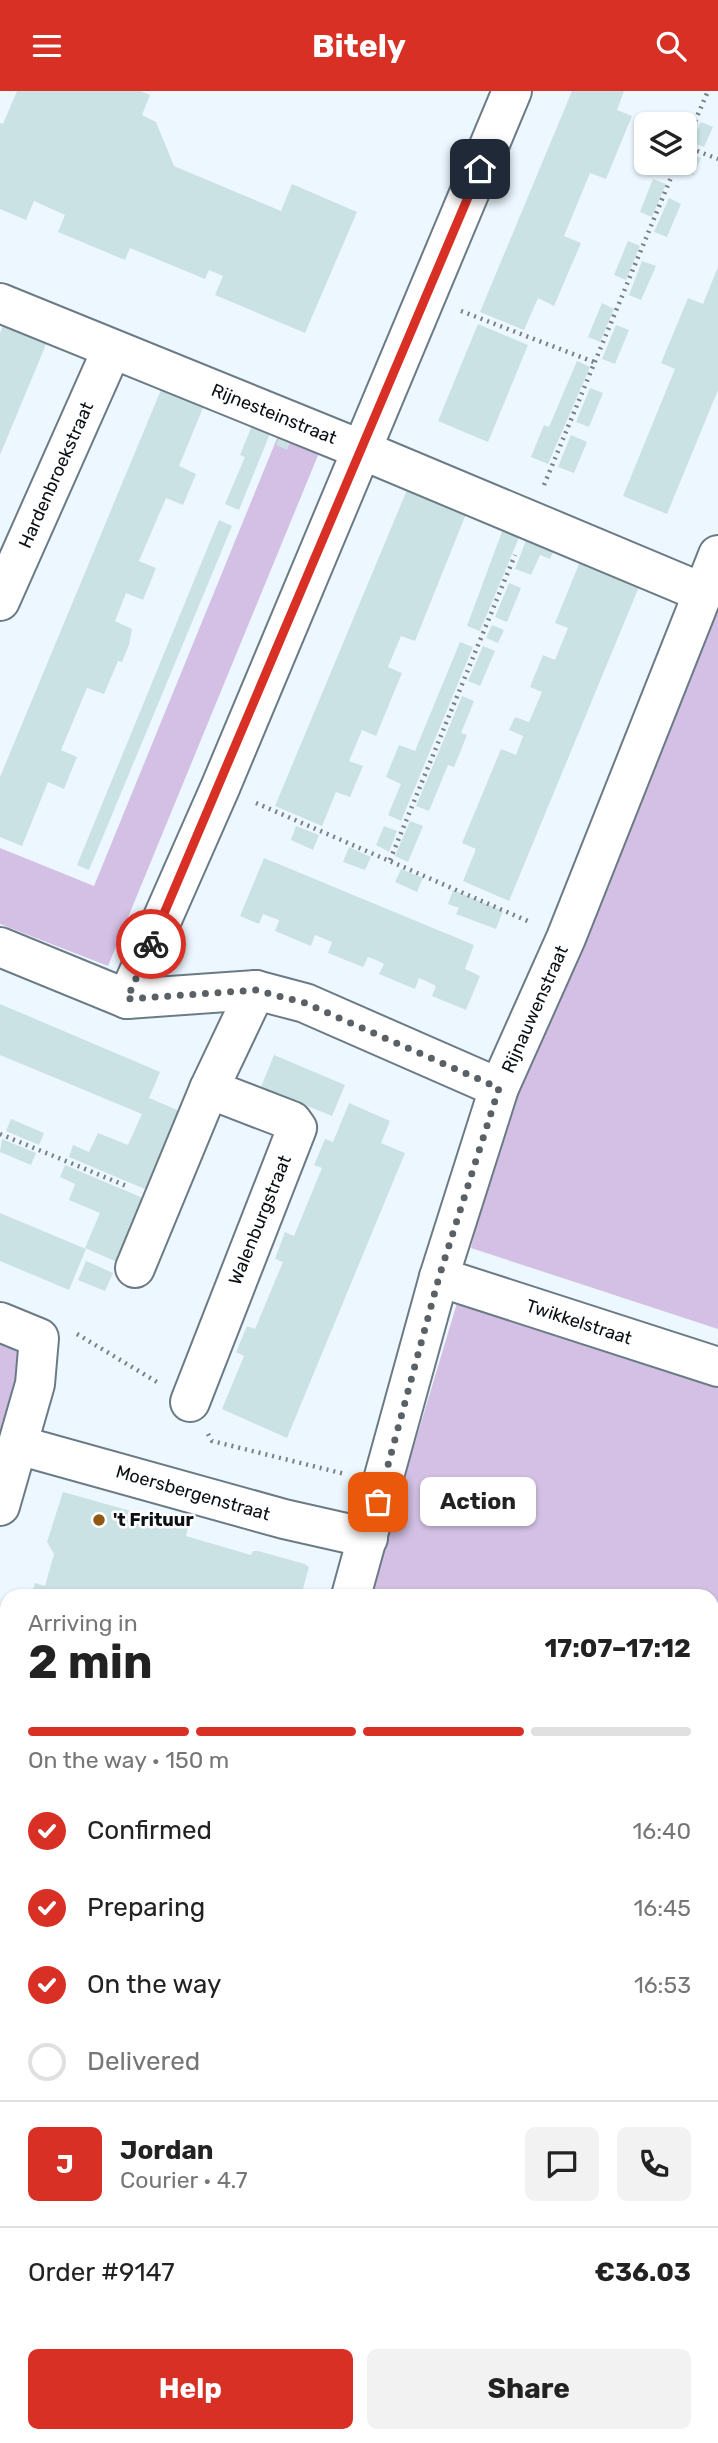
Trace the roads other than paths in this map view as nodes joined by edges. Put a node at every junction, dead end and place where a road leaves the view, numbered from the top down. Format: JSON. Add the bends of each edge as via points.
{"nodes":[{"id":1,"x":512,"y":91,"type":"edge"},
{"id":2,"x":0,"y":303,"type":"edge"},
{"id":3,"x":112,"y":349,"type":"junction"},
{"id":4,"x":362,"y":450,"type":"junction"},
{"id":5,"x":718,"y":555,"type":"edge"},
{"id":6,"x":701,"y":593,"type":"junction"},
{"id":7,"x":0,"y":601,"type":"edge"},
{"id":8,"x":0,"y":947,"type":"edge"},
{"id":9,"x":256,"y":990,"type":"junction"},
{"id":10,"x":127,"y":999,"type":"junction"},
{"id":11,"x":499,"y":1088,"type":"junction"},
{"id":12,"x":209,"y":1089,"type":"junction"},
{"id":13,"x":135,"y":1268,"type":"dead end"},
{"id":14,"x":439,"y":1277,"type":"junction"},
{"id":15,"x":0,"y":1322,"type":"edge"},
{"id":16,"x":718,"y":1367,"type":"edge"},
{"id":17,"x":190,"y":1402,"type":"dead end"},
{"id":18,"x":18,"y":1445,"type":"junction"},
{"id":19,"x":0,"y":1506,"type":"edge"},
{"id":20,"x":368,"y":1538,"type":"junction"},
{"id":21,"x":353,"y":1589,"type":"edge"}],
"edges":[{"from":1,"to":4,"type":"street"},
{"from":2,"to":3,"type":"street","name":"Rijnesteinstraat"},
{"from":3,"to":4,"type":"street","name":"Rijnesteinstraat"},
{"from":3,"to":7,"type":"street","name":"Hardenbroekstraat"},
{"from":4,"to":6,"type":"street","name":"Rijnesteinstraat"},
{"from":4,"to":10,"type":"street"},
{"from":5,"to":6,"type":"street","name":"Rijnauwenstraat"},
{"from":6,"to":11,"type":"street","name":"Rijnauwenstraat","via":[[566,938]]},
{"from":8,"to":10,"type":"street"},
{"from":9,"to":10,"type":"street"},
{"from":9,"to":11,"type":"street","via":[[305,1003]]},
{"from":9,"to":12,"type":"street"},
{"from":11,"to":14,"type":"street","name":"Rijnauwenstraat"},
{"from":12,"to":13,"type":"street"},
{"from":12,"to":17,"type":"street","name":"Walenburgstraat","via":[[292,1121],[297,1128]]},
{"from":14,"to":16,"type":"street","name":"Twikkelstraat"},
{"from":14,"to":20,"type":"street","name":"Rijnauwenstraat"},
{"from":15,"to":18,"type":"street","via":[[39,1338],[35,1384]]},
{"from":18,"to":19,"type":"street"},
{"from":18,"to":20,"type":"street","name":"Moersbergenstraat"},
{"from":20,"to":21,"type":"street","name":"Rijnauwenstraat"}]}
